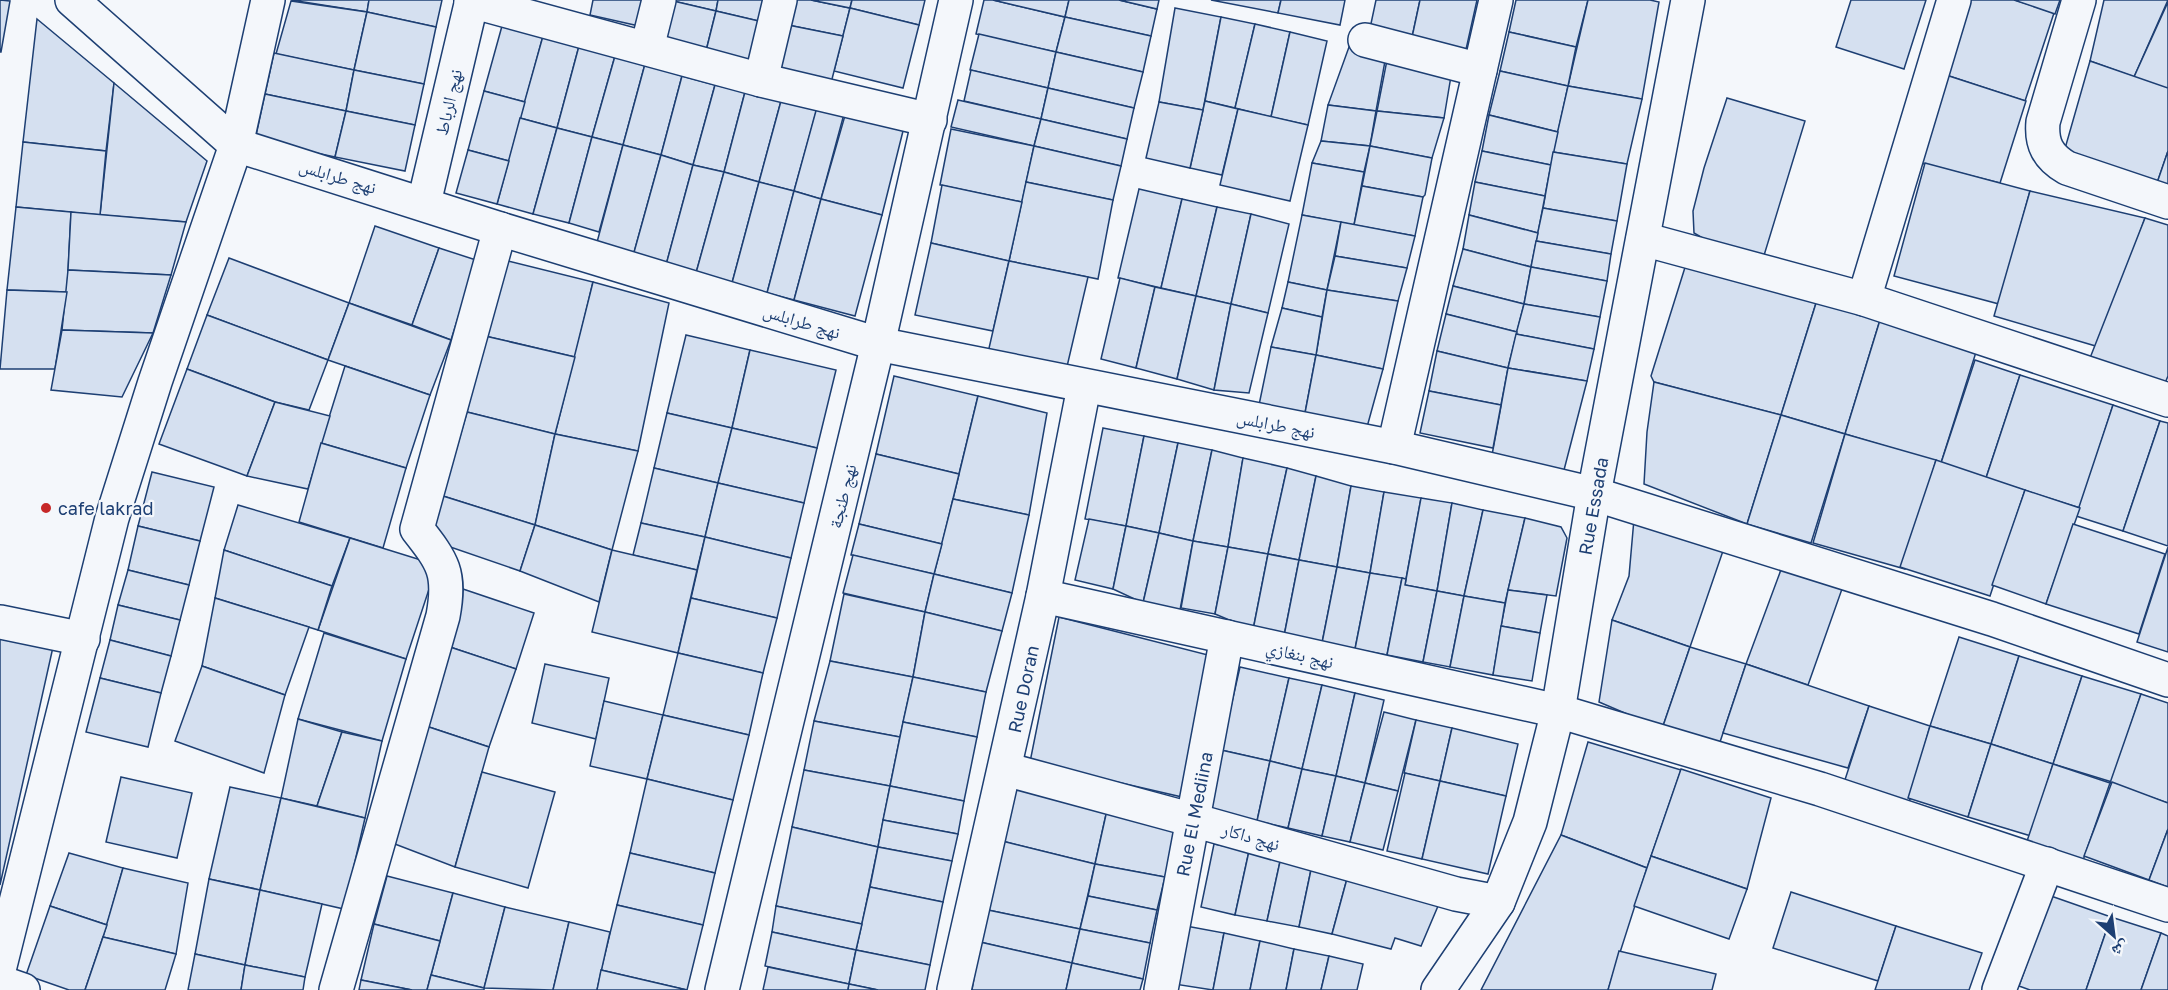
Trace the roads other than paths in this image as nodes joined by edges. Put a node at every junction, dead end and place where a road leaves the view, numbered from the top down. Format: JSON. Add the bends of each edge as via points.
{"nodes":[{"id":1,"x":72,"y":0,"type":"edge"},
{"id":2,"x":268,"y":0,"type":"edge"},
{"id":3,"x":659,"y":0,"type":"edge"},
{"id":4,"x":780,"y":0,"type":"edge"},
{"id":5,"x":956,"y":0,"type":"edge"},
{"id":6,"x":1496,"y":0,"type":"edge"},
{"id":7,"x":1688,"y":0,"type":"edge"},
{"id":8,"x":1954,"y":0,"type":"edge"},
{"id":9,"x":2079,"y":0,"type":"edge"},
{"id":10,"x":472,"y":1,"type":"edge"},
{"id":11,"x":1365,"y":40,"type":"dead end"},
{"id":12,"x":647,"y":48,"type":"junction"},
{"id":13,"x":1480,"y":70,"type":"junction"},
{"id":14,"x":761,"y":80,"type":"junction"},
{"id":15,"x":930,"y":120,"type":"junction"},
{"id":16,"x":236,"y":145,"type":"junction"},
{"id":17,"x":2168,"y":202,"type":"edge"},
{"id":18,"x":424,"y":203,"type":"junction"},
{"id":19,"x":500,"y":228,"type":"junction"},
{"id":20,"x":1644,"y":239,"type":"junction"},
{"id":21,"x":1864,"y":299,"type":"junction"},
{"id":22,"x":878,"y":344,"type":"junction"},
{"id":23,"x":1083,"y":387,"type":"junction"},
{"id":24,"x":2168,"y":400,"type":"edge"},
{"id":25,"x":1394,"y":447,"type":"junction"},
{"id":26,"x":1594,"y":494,"type":"junction"},
{"id":27,"x":1043,"y":596,"type":"junction"},
{"id":28,"x":0,"y":622,"type":"edge"},
{"id":29,"x":1227,"y":637,"type":"junction"},
{"id":30,"x":83,"y":639,"type":"junction"},
{"id":31,"x":2168,"y":680,"type":"edge"},
{"id":32,"x":1558,"y":711,"type":"junction"},
{"id":33,"x":1005,"y":769,"type":"junction"},
{"id":34,"x":1193,"y":820,"type":"junction"},
{"id":35,"x":2047,"y":864,"type":"junction"},
{"id":36,"x":1498,"y":902,"type":"junction"},
{"id":37,"x":2168,"y":905,"type":"edge"},
{"id":38,"x":0,"y":966,"type":"edge"},
{"id":39,"x":0,"y":982,"type":"edge"},
{"id":40,"x":23,"y":990,"type":"edge"},
{"id":41,"x":336,"y":990,"type":"edge"},
{"id":42,"x":722,"y":990,"type":"edge"},
{"id":43,"x":954,"y":990,"type":"edge"},
{"id":44,"x":1161,"y":990,"type":"edge"},
{"id":45,"x":1438,"y":990,"type":"edge"},
{"id":46,"x":1999,"y":990,"type":"edge"}],
"edges":[{"from":1,"to":16,"type":"street","name":"نهج طرابلس"},
{"from":2,"to":16,"type":"street"},
{"from":3,"to":12,"type":"street"},
{"from":4,"to":14,"type":"street"},
{"from":5,"to":15,"type":"street","name":"نهج طنجة"},
{"from":6,"to":13,"type":"street"},
{"from":7,"to":20,"type":"street","name":"Rue Essada"},
{"from":8,"to":21,"type":"street"},
{"from":9,"to":17,"type":"street","via":[[2043,122],[2044,146],[2056,162],[2067,168]]},
{"from":10,"to":12,"type":"street"},
{"from":10,"to":18,"type":"street","name":"نهج الرباط"},
{"from":11,"to":13,"type":"street"},
{"from":12,"to":14,"type":"street"},
{"from":13,"to":25,"type":"street"},
{"from":14,"to":15,"type":"street"},
{"from":15,"to":22,"type":"street","name":"نهج طنجة"},
{"from":16,"to":18,"type":"street","name":"نهج طرابلس"},
{"from":16,"to":30,"type":"street","via":[[112,518]]},
{"from":18,"to":19,"type":"street","name":"نهج طرابلس"},
{"from":19,"to":22,"type":"street","name":"نهج طرابلس"},
{"from":19,"to":41,"type":"street","via":[[417,528],[439,558],[445,574],[443,616]]},
{"from":20,"to":21,"type":"street"},
{"from":20,"to":26,"type":"street","name":"Rue Essada"},
{"from":21,"to":24,"type":"street"},
{"from":22,"to":23,"type":"street","name":"نهج طرابلس"},
{"from":22,"to":42,"type":"street","name":"نهج طنجة"},
{"from":23,"to":25,"type":"street","name":"نهج طرابلس"},
{"from":23,"to":27,"type":"street","name":"Rue Doran"},
{"from":25,"to":26,"type":"street","name":"نهج طرابلس"},
{"from":26,"to":31,"type":"street","name":"نهج طرابلس","via":[[1992,619]]},
{"from":26,"to":32,"type":"street","name":"Rue Essada"},
{"from":27,"to":29,"type":"street","name":"نهج بنغازي"},
{"from":27,"to":33,"type":"street","name":"Rue Doran"},
{"from":28,"to":30,"type":"street"},
{"from":29,"to":32,"type":"street","name":"نهج بنغازي"},
{"from":29,"to":34,"type":"street","name":"Rue El Mediina"},
{"from":30,"to":38,"type":"street"},
{"from":32,"to":35,"type":"street","name":"نهج بنغازي","via":[[1820,789]]},
{"from":32,"to":36,"type":"street","name":"Rue Essada","via":[[1530,822]]},
{"from":33,"to":34,"type":"street","name":"نهج داكار"},
{"from":33,"to":43,"type":"street","name":"Rue Doran"},
{"from":34,"to":36,"type":"street","name":"نهج داكار","via":[[1456,894]]},
{"from":34,"to":44,"type":"street","name":"Rue El Mediina"},
{"from":35,"to":37,"type":"street","name":"نهج بنغازي"},
{"from":35,"to":46,"type":"street"},
{"from":36,"to":45,"type":"street","name":"Rue Essada"},
{"from":39,"to":40,"type":"street"}]}
